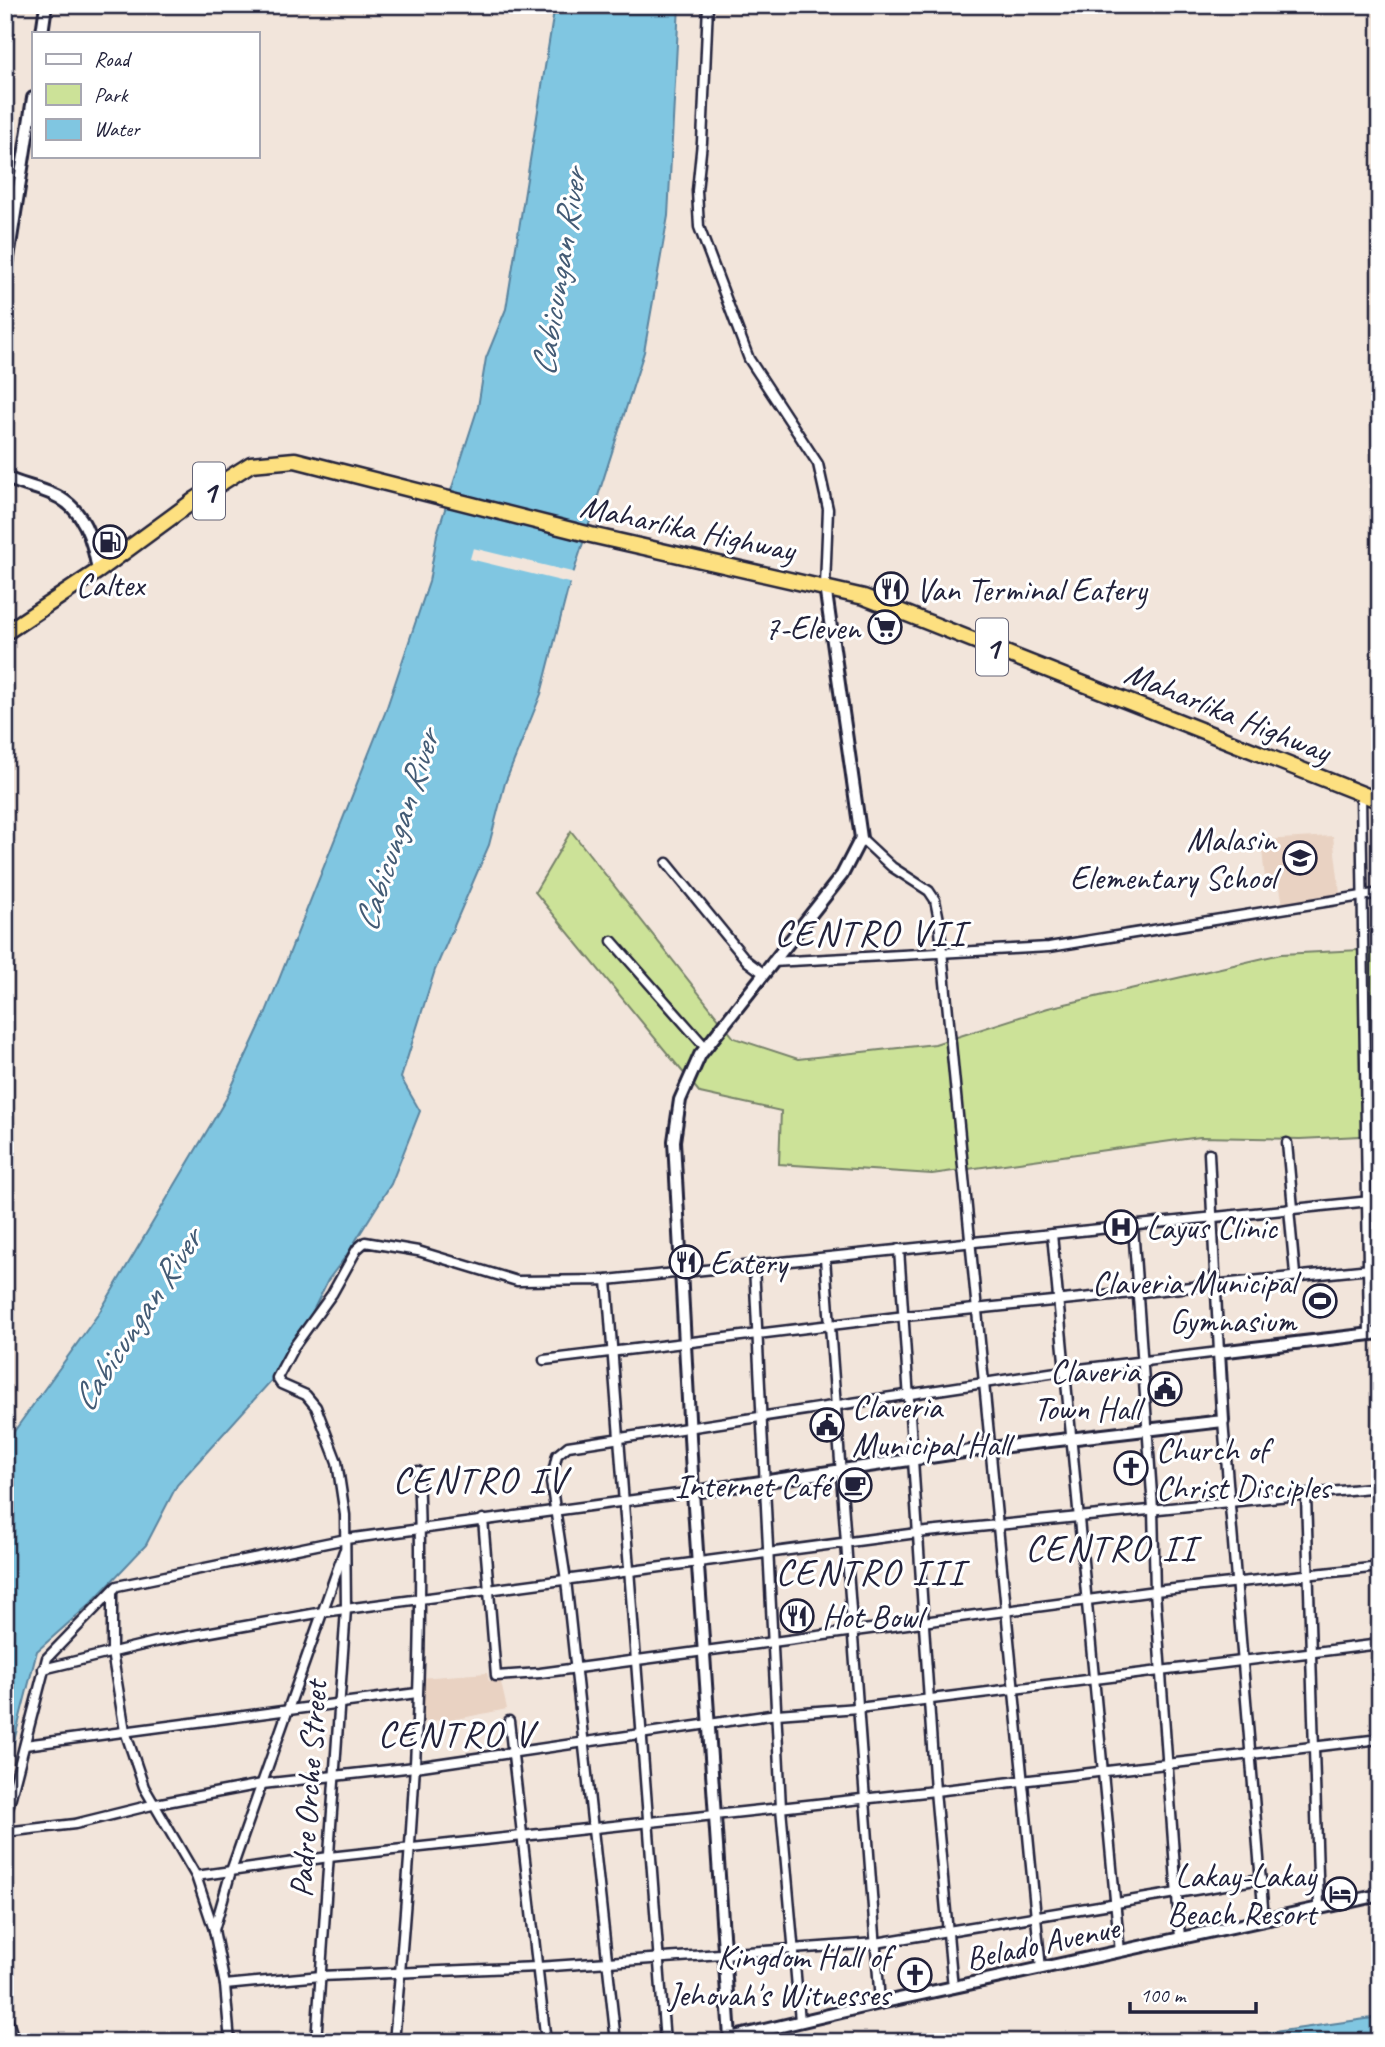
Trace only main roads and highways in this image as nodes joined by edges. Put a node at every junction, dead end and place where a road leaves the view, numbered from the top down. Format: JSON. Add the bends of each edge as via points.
{"nodes":[{"id":1,"x":5,"y":633,"type":"edge"},
{"id":2,"x":1380,"y":801,"type":"edge"}],
"edges":[{"from":1,"to":2,"type":"highway","name":"Maharlika Highway","number":"1","via":[[251,464],[302,461],[445,500],[864,597]]}]}
